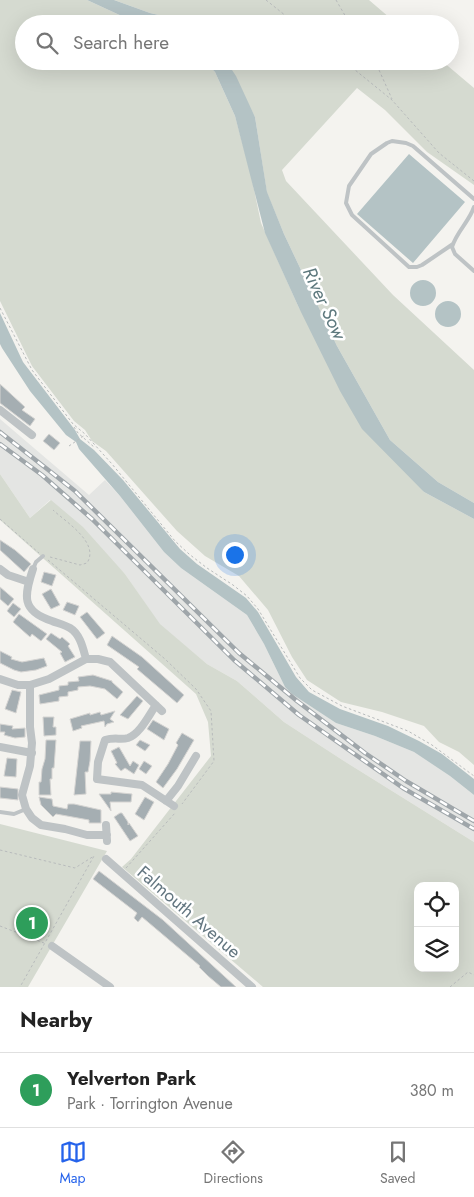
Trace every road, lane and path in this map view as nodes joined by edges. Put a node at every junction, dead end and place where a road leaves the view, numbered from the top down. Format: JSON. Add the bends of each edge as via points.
{"nodes":[{"id":1,"x":266,"y":0,"type":"edge"},
{"id":2,"x":336,"y":0,"type":"edge"},
{"id":3,"x":285,"y":15,"type":"edge"},
{"id":4,"x":345,"y":15,"type":"edge"},
{"id":5,"x":355,"y":70,"type":"edge"},
{"id":6,"x":379,"y":70,"type":"edge"},
{"id":7,"x":392,"y":100,"type":"junction"},
{"id":8,"x":474,"y":181,"type":"edge"},
{"id":9,"x":474,"y":199,"type":"edge"},
{"id":10,"x":474,"y":207,"type":"edge"},
{"id":11,"x":453,"y":244,"type":"junction"},
{"id":12,"x":474,"y":271,"type":"edge"},
{"id":13,"x":0,"y":308,"type":"edge"},
{"id":14,"x":0,"y":410,"type":"edge"},
{"id":15,"x":73,"y":424,"type":"junction"},
{"id":16,"x":85,"y":434,"type":"junction"},
{"id":17,"x":32,"y":435,"type":"dead end"},
{"id":18,"x":70,"y":446,"type":"dead end"},
{"id":19,"x":97,"y":449,"type":"junction"},
{"id":20,"x":53,"y":510,"type":"dead end"},
{"id":21,"x":43,"y":556,"type":"joint"},
{"id":22,"x":0,"y":569,"type":"edge"},
{"id":23,"x":33,"y":569,"type":"joint"},
{"id":24,"x":29,"y":582,"type":"junction"},
{"id":25,"x":86,"y":659,"type":"junction"},
{"id":26,"x":0,"y":679,"type":"edge"},
{"id":27,"x":30,"y":685,"type":"junction"},
{"id":28,"x":0,"y":747,"type":"edge"},
{"id":29,"x":32,"y":753,"type":"junction"},
{"id":30,"x":196,"y":756,"type":"dead end"},
{"id":31,"x":474,"y":776,"type":"edge"},
{"id":32,"x":166,"y":801,"type":"junction"},
{"id":33,"x":174,"y":806,"type":"dead end"},
{"id":34,"x":26,"y":809,"type":"junction"},
{"id":35,"x":0,"y":812,"type":"edge"},
{"id":36,"x":106,"y":825,"type":"dead end"},
{"id":37,"x":0,"y":850,"type":"edge"},
{"id":38,"x":106,"y":859,"type":"dead end"},
{"id":39,"x":0,"y":926,"type":"edge"},
{"id":40,"x":48,"y":944,"type":"junction"},
{"id":41,"x":474,"y":975,"type":"edge"},
{"id":42,"x":20,"y":987,"type":"edge"},
{"id":43,"x":110,"y":987,"type":"edge"},
{"id":44,"x":252,"y":987,"type":"edge"},
{"id":45,"x":450,"y":987,"type":"edge"}],
"edges":[{"from":1,"to":3,"type":"path"},
{"from":2,"to":4,"type":"path"},
{"from":5,"to":7,"type":"path"},
{"from":6,"to":7,"type":"path"},
{"from":7,"to":8,"type":"path","via":[[439,154]]},
{"from":9,"to":11,"type":"lane","via":[[413,146],[398,142],[376,149],[349,186],[346,203],[352,215],[409,267],[422,265]]},
{"from":10,"to":11,"type":"lane"},
{"from":11,"to":12,"type":"lane","via":[[455,254]]},
{"from":13,"to":15,"type":"path","via":[[32,370]]},
{"from":14,"to":17,"type":"street"},
{"from":15,"to":16,"type":"path"},
{"from":15,"to":19,"type":"path","via":[[78,433]]},
{"from":16,"to":18,"type":"path"},
{"from":16,"to":19,"type":"path"},
{"from":19,"to":31,"type":"path","via":[[175,541],[247,596],[300,678],[312,690],[342,706],[408,731]]},
{"from":20,"to":21,"type":"path","via":[[87,541],[91,555],[87,563],[80,565]]},
{"from":21,"to":23,"type":"lane"},
{"from":22,"to":24,"type":"street","via":[[8,576]]},
{"from":23,"to":24,"type":"street"},
{"from":24,"to":25,"type":"street","via":[[26,594],[30,609],[45,619],[71,628],[83,646]]},
{"from":25,"to":27,"type":"street","via":[[49,679]]},
{"from":25,"to":32,"type":"street","via":[[110,662],[159,708],[134,735],[105,740],[97,779],[142,785]]},
{"from":26,"to":27,"type":"street"},
{"from":27,"to":29,"type":"street"},
{"from":28,"to":29,"type":"street"},
{"from":29,"to":34,"type":"street","via":[[22,795]]},
{"from":30,"to":32,"type":"street"},
{"from":32,"to":33,"type":"street"},
{"from":34,"to":35,"type":"lane","via":[[14,814]]},
{"from":34,"to":36,"type":"street","via":[[42,825],[87,835],[107,838]]},
{"from":37,"to":40,"type":"path","via":[[75,868],[94,856]]},
{"from":38,"to":44,"type":"street","name":"Falmouth Avenue"},
{"from":39,"to":40,"type":"path"},
{"from":40,"to":42,"type":"path"},
{"from":40,"to":43,"type":"street"},
{"from":41,"to":45,"type":"path","via":[[468,972]]}]}
